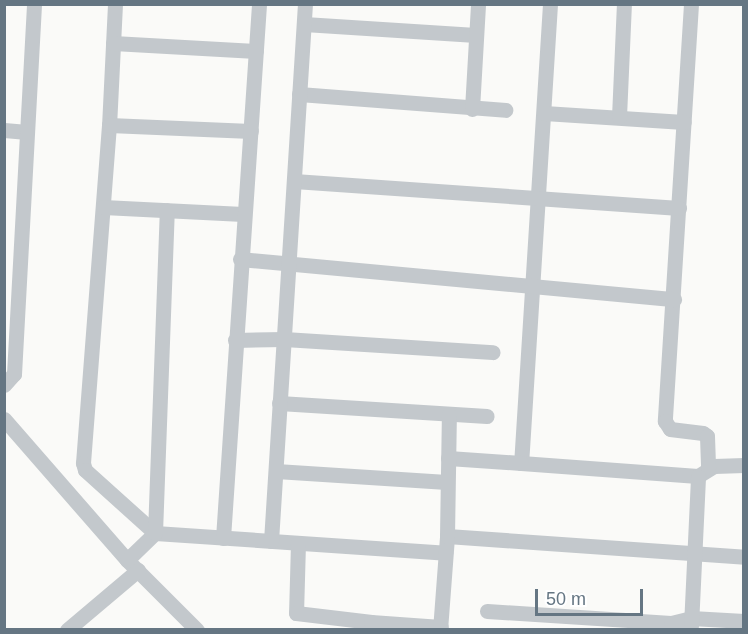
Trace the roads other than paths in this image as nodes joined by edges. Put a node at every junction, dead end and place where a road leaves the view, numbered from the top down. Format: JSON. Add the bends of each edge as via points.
{"nodes":[{"id":1,"x":34,"y":4,"type":"edge"},
{"id":2,"x":115,"y":4,"type":"edge"},
{"id":3,"x":259,"y":4,"type":"edge"},
{"id":4,"x":305,"y":4,"type":"edge"},
{"id":5,"x":478,"y":4,"type":"edge"},
{"id":6,"x":550,"y":4,"type":"edge"},
{"id":7,"x":624,"y":4,"type":"edge"},
{"id":8,"x":691,"y":4,"type":"edge"},
{"id":9,"x":304,"y":24,"type":"junction"},
{"id":10,"x":476,"y":35,"type":"junction"},
{"id":11,"x":113,"y":42,"type":"junction"},
{"id":12,"x":256,"y":51,"type":"junction"},
{"id":13,"x":298,"y":94,"type":"junction"},
{"id":14,"x":472,"y":109,"type":"junction"},
{"id":15,"x":505,"y":110,"type":"dead end"},
{"id":16,"x":544,"y":113,"type":"junction"},
{"id":17,"x":619,"y":117,"type":"junction"},
{"id":18,"x":684,"y":122,"type":"junction"},
{"id":19,"x":109,"y":125,"type":"junction"},
{"id":20,"x":4,"y":130,"type":"edge"},
{"id":21,"x":251,"y":131,"type":"junction"},
{"id":22,"x":27,"y":132,"type":"junction"},
{"id":23,"x":294,"y":181,"type":"junction"},
{"id":24,"x":538,"y":198,"type":"junction"},
{"id":25,"x":103,"y":207,"type":"junction"},
{"id":26,"x":679,"y":208,"type":"junction"},
{"id":27,"x":167,"y":210,"type":"junction"},
{"id":28,"x":243,"y":214,"type":"junction"},
{"id":29,"x":240,"y":259,"type":"junction"},
{"id":30,"x":287,"y":264,"type":"junction"},
{"id":31,"x":534,"y":286,"type":"junction"},
{"id":32,"x":674,"y":299,"type":"junction"},
{"id":33,"x":235,"y":339,"type":"junction"},
{"id":34,"x":285,"y":339,"type":"junction"},
{"id":35,"x":493,"y":352,"type":"dead end"},
{"id":36,"x":4,"y":360,"type":"edge"},
{"id":37,"x":9,"y":380,"type":"edge"},
{"id":38,"x":279,"y":403,"type":"junction"},
{"id":39,"x":449,"y":415,"type":"junction"},
{"id":40,"x":487,"y":416,"type":"dead end"},
{"id":41,"x":4,"y":419,"type":"edge"},
{"id":42,"x":448,"y":458,"type":"junction"},
{"id":43,"x":521,"y":463,"type":"junction"},
{"id":44,"x":744,"y":465,"type":"edge"},
{"id":45,"x":276,"y":471,"type":"junction"},
{"id":46,"x":703,"y":472,"type":"junction"},
{"id":47,"x":447,"y":482,"type":"junction"},
{"id":48,"x":154,"y":533,"type":"junction"},
{"id":49,"x":447,"y":536,"type":"junction"},
{"id":50,"x":223,"y":538,"type":"junction"},
{"id":51,"x":272,"y":541,"type":"junction"},
{"id":52,"x":298,"y":543,"type":"junction"},
{"id":53,"x":445,"y":552,"type":"junction"},
{"id":54,"x":693,"y":553,"type":"junction"},
{"id":55,"x":744,"y":557,"type":"edge"},
{"id":56,"x":132,"y":565,"type":"junction"},
{"id":57,"x":487,"y":611,"type":"dead end"},
{"id":58,"x":744,"y":621,"type":"edge"},
{"id":59,"x":691,"y":624,"type":"edge"},
{"id":60,"x":370,"y":626,"type":"edge"},
{"id":61,"x":191,"y":627,"type":"edge"},
{"id":62,"x":440,"y":628,"type":"edge"},
{"id":63,"x":67,"y":630,"type":"edge"}],
"edges":[{"from":1,"to":22,"type":"street"},
{"from":2,"to":11,"type":"street"},
{"from":3,"to":12,"type":"street"},
{"from":4,"to":9,"type":"street"},
{"from":5,"to":10,"type":"street"},
{"from":6,"to":16,"type":"street"},
{"from":7,"to":17,"type":"street"},
{"from":8,"to":18,"type":"street"},
{"from":9,"to":10,"type":"street"},
{"from":9,"to":13,"type":"street"},
{"from":10,"to":14,"type":"street"},
{"from":11,"to":12,"type":"street"},
{"from":11,"to":19,"type":"street"},
{"from":12,"to":21,"type":"street"},
{"from":13,"to":14,"type":"street"},
{"from":13,"to":23,"type":"street"},
{"from":14,"to":15,"type":"street"},
{"from":16,"to":17,"type":"street"},
{"from":16,"to":24,"type":"street"},
{"from":17,"to":18,"type":"street"},
{"from":18,"to":26,"type":"street"},
{"from":19,"to":21,"type":"street"},
{"from":19,"to":25,"type":"street"},
{"from":20,"to":22,"type":"street"},
{"from":21,"to":28,"type":"street"},
{"from":22,"to":37,"type":"street"},
{"from":23,"to":24,"type":"street"},
{"from":23,"to":30,"type":"street"},
{"from":24,"to":26,"type":"street"},
{"from":24,"to":31,"type":"street"},
{"from":25,"to":27,"type":"street"},
{"from":25,"to":48,"type":"street","via":[[83,463],[87,475]]},
{"from":26,"to":32,"type":"street"},
{"from":27,"to":28,"type":"street"},
{"from":27,"to":48,"type":"street"},
{"from":28,"to":29,"type":"street"},
{"from":29,"to":30,"type":"street"},
{"from":29,"to":33,"type":"street"},
{"from":30,"to":31,"type":"street"},
{"from":30,"to":34,"type":"street"},
{"from":31,"to":32,"type":"street"},
{"from":31,"to":43,"type":"street"},
{"from":32,"to":46,"type":"street","via":[[665,422],[670,429],[707,436],[710,444]]},
{"from":33,"to":34,"type":"street"},
{"from":33,"to":50,"type":"street"},
{"from":34,"to":35,"type":"street"},
{"from":34,"to":38,"type":"street"},
{"from":36,"to":37,"type":"street"},
{"from":38,"to":39,"type":"street"},
{"from":38,"to":45,"type":"street"},
{"from":39,"to":40,"type":"street"},
{"from":39,"to":42,"type":"street"},
{"from":41,"to":56,"type":"street"},
{"from":42,"to":43,"type":"street"},
{"from":42,"to":47,"type":"street"},
{"from":43,"to":46,"type":"street"},
{"from":44,"to":46,"type":"street"},
{"from":45,"to":47,"type":"street"},
{"from":45,"to":51,"type":"street"},
{"from":46,"to":54,"type":"street"},
{"from":47,"to":49,"type":"street"},
{"from":48,"to":50,"type":"street"},
{"from":48,"to":56,"type":"street"},
{"from":49,"to":53,"type":"street"},
{"from":49,"to":54,"type":"street"},
{"from":50,"to":51,"type":"street"},
{"from":51,"to":52,"type":"street"},
{"from":52,"to":53,"type":"street"},
{"from":52,"to":60,"type":"street","via":[[296,613]]},
{"from":53,"to":62,"type":"street"},
{"from":54,"to":55,"type":"street"},
{"from":54,"to":59,"type":"street"},
{"from":56,"to":61,"type":"street"},
{"from":56,"to":63,"type":"street"},
{"from":57,"to":59,"type":"street"},
{"from":58,"to":59,"type":"street"},
{"from":60,"to":62,"type":"street"}]}
